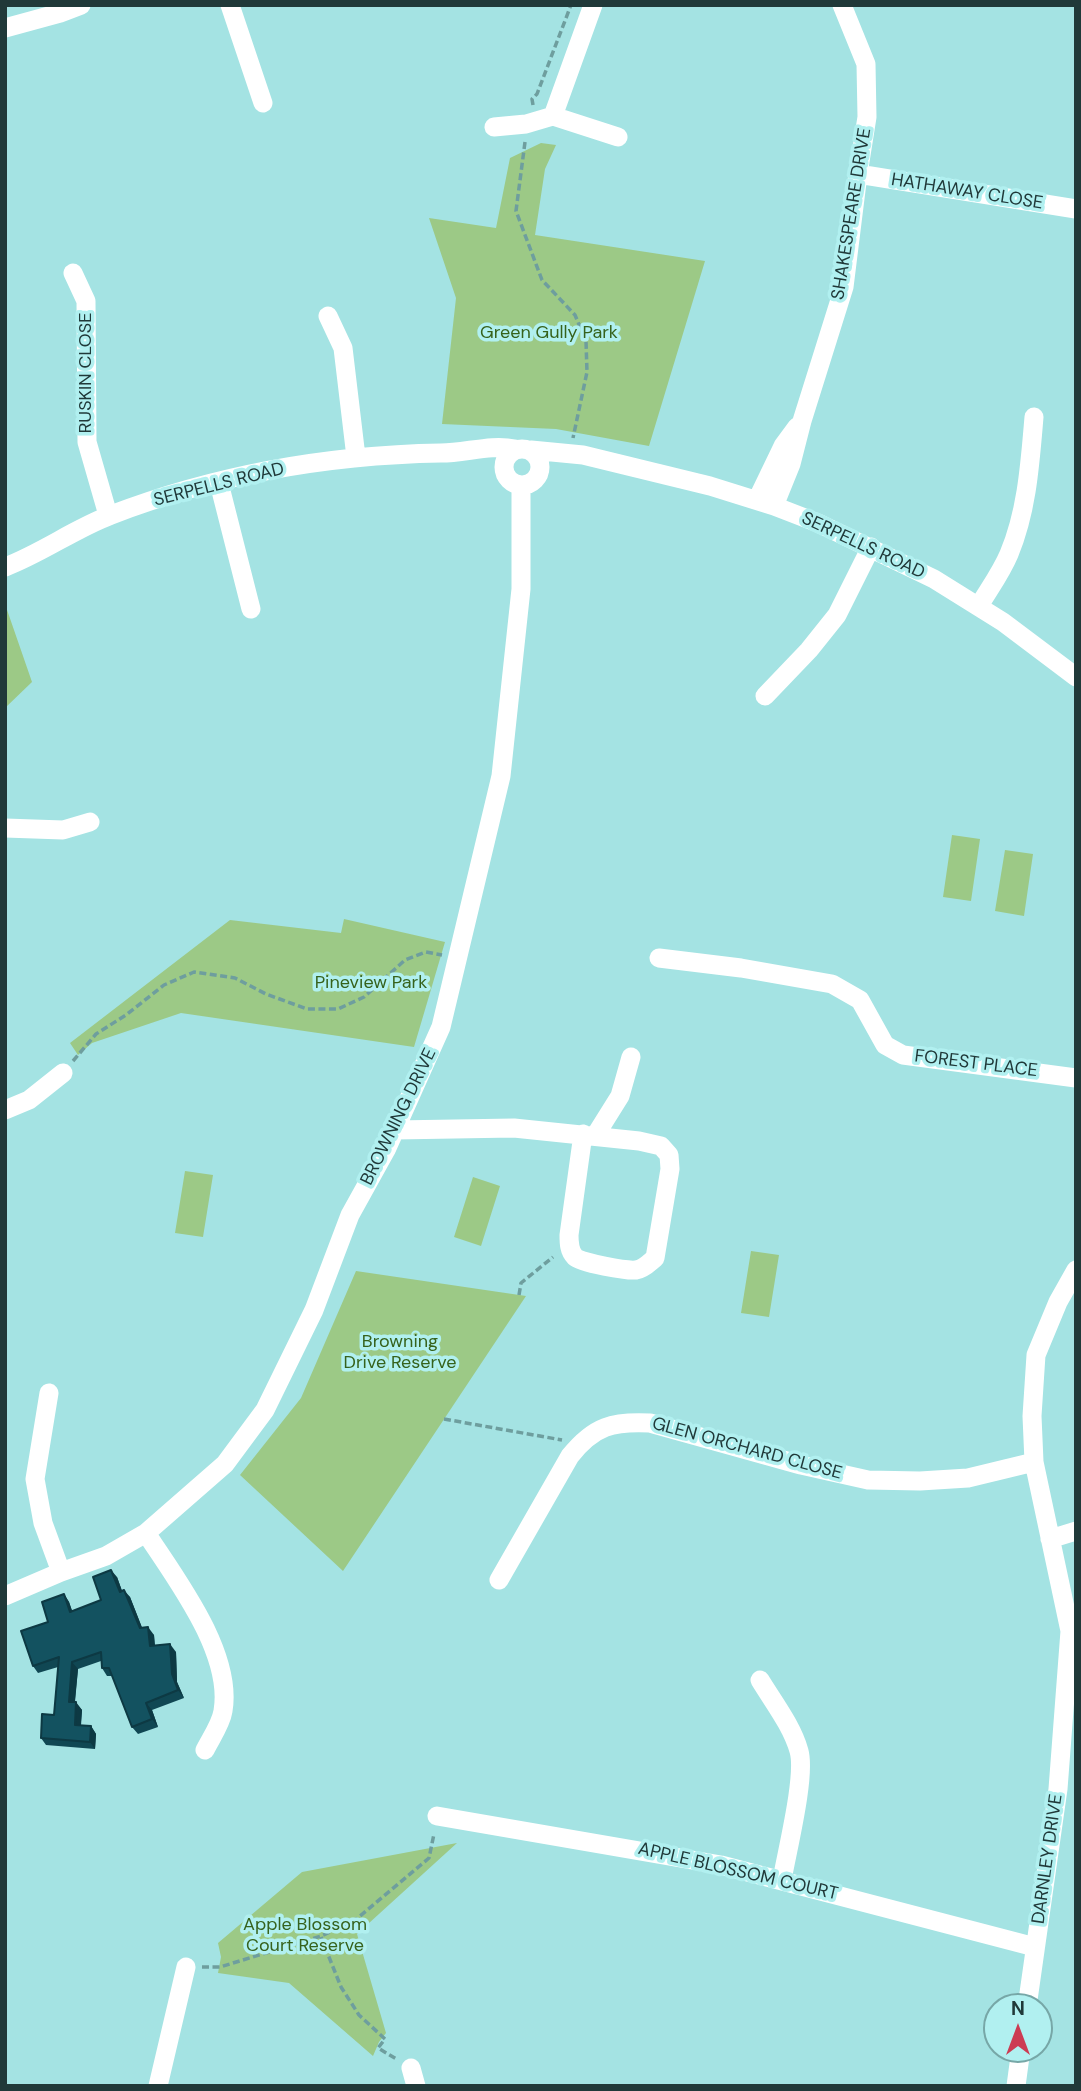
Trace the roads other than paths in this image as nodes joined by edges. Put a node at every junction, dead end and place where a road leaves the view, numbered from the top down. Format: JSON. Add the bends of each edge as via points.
{"nodes":[{"id":1,"x":81,"y":5,"type":"edge"},
{"id":2,"x":230,"y":5,"type":"edge"},
{"id":3,"x":593,"y":5,"type":"edge"},
{"id":4,"x":842,"y":5,"type":"edge"},
{"id":5,"x":5,"y":28,"type":"edge"},
{"id":6,"x":263,"y":103,"type":"dead end"},
{"id":7,"x":553,"y":117,"type":"junction"},
{"id":8,"x":494,"y":127,"type":"dead end"},
{"id":9,"x":618,"y":136,"type":"dead end"},
{"id":10,"x":858,"y":174,"type":"junction"},
{"id":11,"x":1076,"y":209,"type":"edge"},
{"id":12,"x":73,"y":273,"type":"dead end"},
{"id":13,"x":328,"y":316,"type":"dead end"},
{"id":14,"x":1034,"y":417,"type":"dead end"},
{"id":15,"x":523,"y":450,"type":"junction"},
{"id":16,"x":446,"y":453,"type":"junction"},
{"id":17,"x":356,"y":457,"type":"junction"},
{"id":18,"x":503,"y":467,"type":"junction"},
{"id":19,"x":626,"y":467,"type":"junction"},
{"id":20,"x":540,"y":469,"type":"junction"},
{"id":21,"x":219,"y":483,"type":"junction"},
{"id":22,"x":522,"y":485,"type":"junction"},
{"id":23,"x":765,"y":503,"type":"junction"},
{"id":24,"x":108,"y":516,"type":"junction"},
{"id":25,"x":871,"y":547,"type":"junction"},
{"id":26,"x":5,"y":567,"type":"edge"},
{"id":27,"x":979,"y":606,"type":"junction"},
{"id":28,"x":251,"y":609,"type":"dead end"},
{"id":29,"x":1076,"y":677,"type":"edge"},
{"id":30,"x":765,"y":696,"type":"dead end"},
{"id":31,"x":90,"y":822,"type":"dead end"},
{"id":32,"x":5,"y":828,"type":"edge"},
{"id":33,"x":659,"y":958,"type":"dead end"},
{"id":34,"x":631,"y":1057,"type":"dead end"},
{"id":35,"x":63,"y":1073,"type":"road end"},
{"id":36,"x":1076,"y":1077,"type":"edge"},
{"id":37,"x":5,"y":1110,"type":"edge"},
{"id":38,"x":395,"y":1130,"type":"junction"},
{"id":39,"x":589,"y":1135,"type":"junction"},
{"id":40,"x":1076,"y":1270,"type":"edge"},
{"id":41,"x":49,"y":1392,"type":"dead end"},
{"id":42,"x":1034,"y":1462,"type":"junction"},
{"id":43,"x":1076,"y":1531,"type":"edge"},
{"id":44,"x":146,"y":1532,"type":"junction"},
{"id":45,"x":1050,"y":1539,"type":"junction"},
{"id":46,"x":61,"y":1572,"type":"junction"},
{"id":47,"x":499,"y":1580,"type":"dead end"},
{"id":48,"x":5,"y":1596,"type":"edge"},
{"id":49,"x":760,"y":1680,"type":"dead end"},
{"id":50,"x":205,"y":1750,"type":"dead end"},
{"id":51,"x":437,"y":1816,"type":"road end"},
{"id":52,"x":782,"y":1880,"type":"junction"},
{"id":53,"x":1035,"y":1947,"type":"junction"},
{"id":54,"x":186,"y":1967,"type":"road end"},
{"id":55,"x":1029,"y":1993,"type":"edge"},
{"id":56,"x":1019,"y":2063,"type":"edge"},
{"id":57,"x":158,"y":2086,"type":"edge"},
{"id":58,"x":1016,"y":2086,"type":"edge"}],
"edges":[{"from":1,"to":5,"type":"street"},
{"from":2,"to":6,"type":"street"},
{"from":3,"to":7,"type":"street"},
{"from":4,"to":10,"type":"street","name":"SHAKESPEARE DRIVE","via":[[866,64],[867,117]]},
{"from":7,"to":8,"type":"street"},
{"from":7,"to":9,"type":"street"},
{"from":10,"to":11,"type":"street","name":"HATHAWAY CLOSE"},
{"from":10,"to":23,"type":"street","name":"SHAKESPEARE DRIVE","via":[[844,287],[792,464]]},
{"from":12,"to":24,"type":"street","name":"RUSKIN CLOSE","via":[[86,301],[87,442]]},
{"from":13,"to":17,"type":"street","via":[[343,348]]},
{"from":14,"to":27,"type":"street","via":[[1019,525],[1003,566]]},
{"from":15,"to":16,"type":"street","name":"SERPELLS ROAD","via":[[501,446]]},
{"from":15,"to":18,"type":"street","via":[[509,452]]},
{"from":15,"to":19,"type":"street","name":"SERPELLS ROAD","via":[[583,455]]},
{"from":15,"to":20,"type":"street","via":[[537,456]]},
{"from":16,"to":17,"type":"street","name":"SERPELLS ROAD"},
{"from":16,"to":18,"type":"street","name":"SERPELLS ROAD"},
{"from":17,"to":21,"type":"street","name":"SERPELLS ROAD"},
{"from":18,"to":22,"type":"street","via":[[509,480]]},
{"from":19,"to":20,"type":"street","name":"SERPELLS ROAD","via":[[569,464]]},
{"from":19,"to":23,"type":"street","name":"SERPELLS ROAD"},
{"from":20,"to":22,"type":"street","via":[[534,481]]},
{"from":21,"to":24,"type":"street","name":"SERPELLS ROAD"},
{"from":21,"to":28,"type":"street"},
{"from":22,"to":38,"type":"street","name":"BROWNING DRIVE","via":[[520,589],[501,776],[441,1027]]},
{"from":23,"to":25,"type":"street","name":"SERPELLS ROAD"},
{"from":24,"to":26,"type":"street","name":"SERPELLS ROAD"},
{"from":25,"to":27,"type":"street","name":"SERPELLS ROAD"},
{"from":25,"to":30,"type":"street","via":[[836,615],[810,650]]},
{"from":27,"to":29,"type":"street","name":"SERPELLS ROAD"},
{"from":31,"to":32,"type":"street","via":[[63,830]]},
{"from":33,"to":36,"type":"street","name":"FOREST PLACE","via":[[832,984],[860,1000],[885,1045],[903,1055]]},
{"from":34,"to":39,"type":"street","via":[[620,1096]]},
{"from":35,"to":37,"type":"street","via":[[29,1100]]},
{"from":38,"to":39,"type":"street","via":[[514,1128]]},
{"from":38,"to":44,"type":"street","name":"BROWNING DRIVE","via":[[350,1215],[314,1310],[265,1410],[225,1464]]},
{"from":39,"to":39,"type":"street","via":[[569,1245],[581,1261],[636,1270],[655,1258],[669,1155],[661,1146]]},
{"from":40,"to":42,"type":"street","name":"DARNLEY DRIVE","via":[[1036,1355]]},
{"from":41,"to":46,"type":"street","via":[[35,1479],[43,1523]]},
{"from":42,"to":45,"type":"street","name":"DARNLEY DRIVE"},
{"from":42,"to":47,"type":"street","name":"GLEN ORCHARD CLOSE","via":[[968,1478],[868,1480],[650,1423],[609,1424],[570,1456]]},
{"from":43,"to":45,"type":"street"},
{"from":44,"to":46,"type":"street","name":"BROWNING DRIVE","via":[[106,1556]]},
{"from":44,"to":50,"type":"street","via":[[197,1612],[218,1663],[223,1712]]},
{"from":45,"to":53,"type":"street","name":"DARNLEY DRIVE","via":[[1070,1632],[1058,1789]]},
{"from":46,"to":48,"type":"street","name":"BROWNING DRIVE"},
{"from":49,"to":52,"type":"street","via":[[800,1754]]},
{"from":51,"to":52,"type":"street","name":"APPLE BLOSSOM COURT","via":[[664,1853]]},
{"from":52,"to":53,"type":"street","name":"APPLE BLOSSOM COURT"},
{"from":53,"to":55,"type":"street","name":"DARNLEY DRIVE"},
{"from":54,"to":57,"type":"street"},
{"from":56,"to":58,"type":"street"}]}
